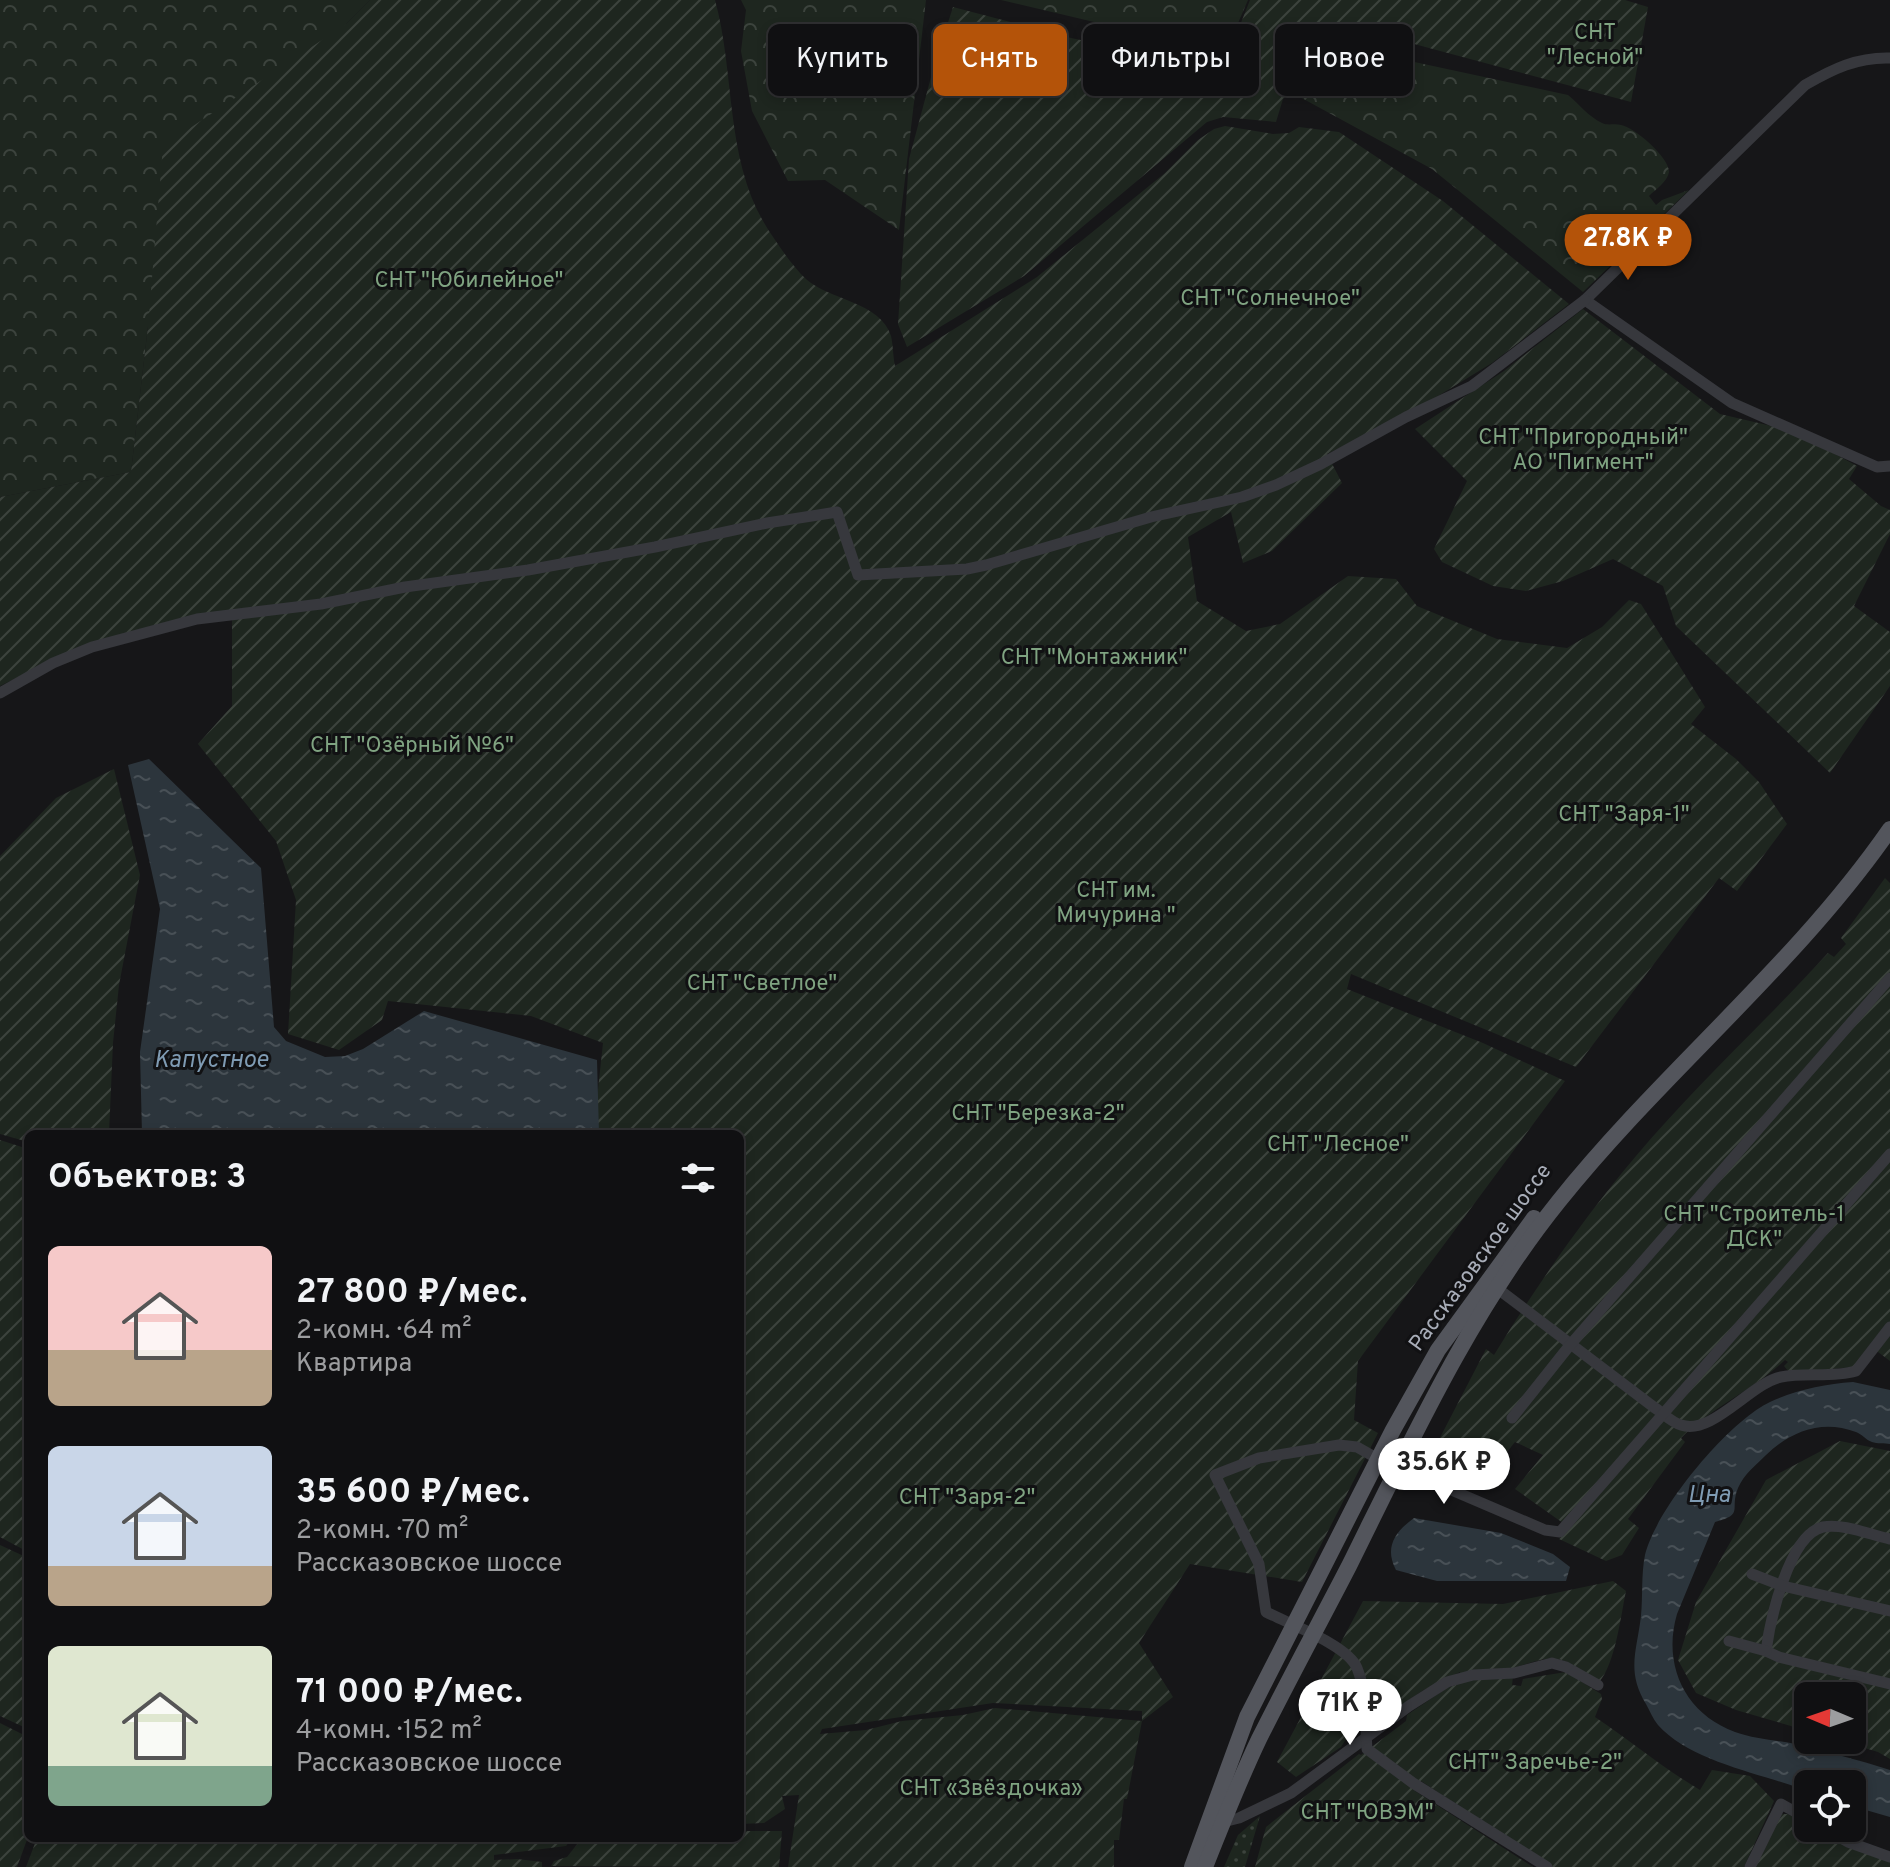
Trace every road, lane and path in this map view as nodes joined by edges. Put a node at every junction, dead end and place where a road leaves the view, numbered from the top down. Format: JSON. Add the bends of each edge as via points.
{"nodes":[{"id":1,"x":1890,"y":58,"type":"edge"},
{"id":2,"x":1585,"y":300,"type":"junction"},
{"id":3,"x":1890,"y":466,"type":"edge"},
{"id":4,"x":0,"y":693,"type":"edge"},
{"id":5,"x":1890,"y":829,"type":"edge"},
{"id":6,"x":1790,"y":952,"type":"junction"},
{"id":7,"x":1890,"y":978,"type":"edge"},
{"id":8,"x":1890,"y":1154,"type":"edge"},
{"id":9,"x":1498,"y":1289,"type":"junction"},
{"id":10,"x":1890,"y":1327,"type":"edge"},
{"id":11,"x":1570,"y":1345,"type":"junction"},
{"id":12,"x":1665,"y":1414,"type":"junction"},
{"id":13,"x":1512,"y":1418,"type":"dead end"},
{"id":14,"x":1890,"y":1539,"type":"edge"},
{"id":15,"x":1752,"y":1574,"type":"dead end"},
{"id":16,"x":1783,"y":1586,"type":"junction"},
{"id":17,"x":1890,"y":1611,"type":"edge"},
{"id":18,"x":1729,"y":1641,"type":"dead end"},
{"id":19,"x":1766,"y":1651,"type":"junction"},
{"id":20,"x":1890,"y":1684,"type":"edge"},
{"id":21,"x":1598,"y":1685,"type":"dead end"},
{"id":22,"x":1366,"y":1738,"type":"junction"},
{"id":23,"x":1794,"y":1811,"type":"edge"},
{"id":24,"x":1223,"y":1822,"type":"junction"},
{"id":25,"x":1848,"y":1842,"type":"edge"},
{"id":26,"x":1890,"y":1857,"type":"edge"},
{"id":27,"x":1192,"y":1867,"type":"edge"},
{"id":28,"x":1205,"y":1867,"type":"edge"},
{"id":29,"x":1547,"y":1867,"type":"edge"},
{"id":30,"x":1750,"y":1867,"type":"edge"}],
"edges":[{"from":1,"to":2,"type":"street","via":[[1860,59],[1805,85]]},
{"from":2,"to":3,"type":"street","via":[[1732,403],[1877,467]]},
{"from":2,"to":4,"type":"street","via":[[1472,386],[1276,485],[986,565],[858,575],[837,512],[528,570],[197,619],[92,647]]},
{"from":5,"to":6,"type":"main road","name":"Рассказовское шоссе"},
{"from":6,"to":9,"type":"main road","name":"Рассказовское шоссе","via":[[1604,1146]]},
{"from":6,"to":27,"type":"main road","name":"Рассказовское шоссе","via":[[1687,1046],[1593,1143],[1438,1350],[1275,1661],[1233,1750]]},
{"from":7,"to":11,"type":"street"},
{"from":8,"to":12,"type":"street"},
{"from":9,"to":11,"type":"street"},
{"from":9,"to":24,"type":"main road","name":"Рассказовское шоссе","via":[[1412,1438]]},
{"from":10,"to":12,"type":"street","via":[[1856,1371],[1777,1378],[1694,1427]]},
{"from":11,"to":12,"type":"street"},
{"from":11,"to":13,"type":"street"},
{"from":12,"to":22,"type":"street","via":[[1560,1532],[1435,1483],[1417,1481],[1357,1447],[1259,1458],[1215,1475],[1259,1564],[1266,1612],[1344,1651],[1357,1667]]},
{"from":14,"to":16,"type":"street","via":[[1819,1528],[1796,1551]]},
{"from":15,"to":16,"type":"street"},
{"from":16,"to":17,"type":"street"},
{"from":16,"to":19,"type":"street"},
{"from":18,"to":19,"type":"street"},
{"from":19,"to":20,"type":"street"},
{"from":21,"to":22,"type":"street","via":[[1558,1663],[1464,1676],[1435,1688]]},
{"from":22,"to":24,"type":"street","via":[[1291,1793]]},
{"from":22,"to":29,"type":"street","via":[[1367,1749],[1413,1783]]},
{"from":23,"to":30,"type":"street","via":[[1781,1804]]},
{"from":24,"to":28,"type":"main road","name":"Рассказовское шоссе"},
{"from":25,"to":26,"type":"street"}]}
